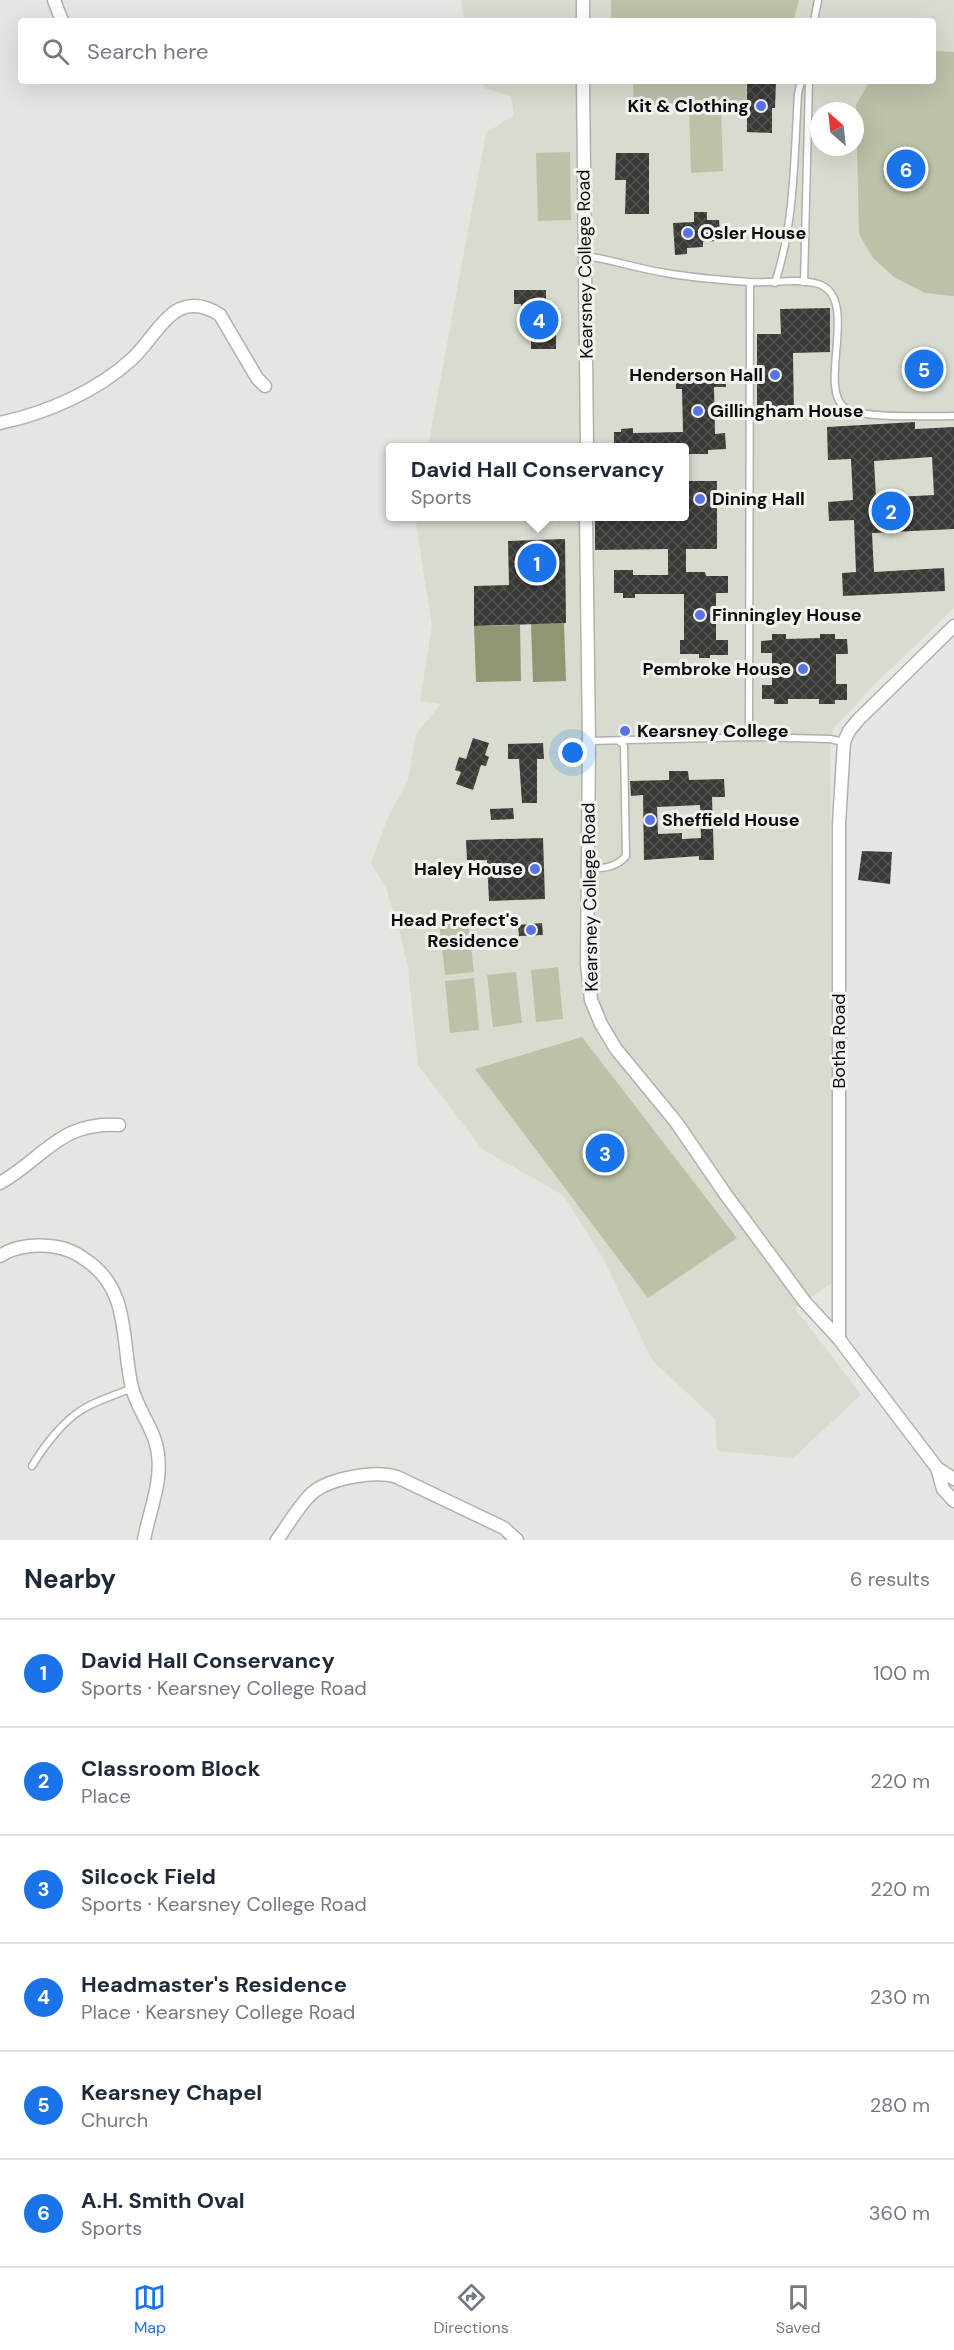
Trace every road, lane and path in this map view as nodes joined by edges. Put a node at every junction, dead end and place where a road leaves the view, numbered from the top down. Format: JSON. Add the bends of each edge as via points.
{"nodes":[{"id":1,"x":54,"y":0,"type":"edge"},
{"id":2,"x":582,"y":0,"type":"edge"},
{"id":3,"x":818,"y":0,"type":"edge"},
{"id":4,"x":61,"y":18,"type":"edge"},
{"id":5,"x":583,"y":18,"type":"edge"},
{"id":6,"x":815,"y":18,"type":"edge"},
{"id":7,"x":583,"y":84,"type":"edge"},
{"id":8,"x":800,"y":84,"type":"edge"},
{"id":9,"x":809,"y":84,"type":"edge"},
{"id":10,"x":586,"y":256,"type":"junction"},
{"id":11,"x":804,"y":282,"type":"junction"},
{"id":12,"x":750,"y":283,"type":"junction"},
{"id":13,"x":775,"y":283,"type":"junction"},
{"id":14,"x":265,"y":386,"type":"dead end"},
{"id":15,"x":954,"y":416,"type":"edge"},
{"id":16,"x":0,"y":423,"type":"edge"},
{"id":17,"x":587,"y":443,"type":"edge"},
{"id":18,"x":586,"y":521,"type":"edge"},
{"id":19,"x":954,"y":626,"type":"edge"},
{"id":20,"x":749,"y":737,"type":"junction"},
{"id":21,"x":615,"y":740,"type":"junction"},
{"id":22,"x":589,"y":741,"type":"junction"},
{"id":23,"x":844,"y":742,"type":"junction"},
{"id":24,"x":588,"y":868,"type":"junction"},
{"id":25,"x":119,"y":1125,"type":"dead end"},
{"id":26,"x":0,"y":1183,"type":"edge"},
{"id":27,"x":0,"y":1256,"type":"edge"},
{"id":28,"x":839,"y":1340,"type":"junction"},
{"id":29,"x":132,"y":1388,"type":"junction"},
{"id":30,"x":32,"y":1466,"type":"dead end"},
{"id":31,"x":937,"y":1468,"type":"junction"},
{"id":32,"x":954,"y":1479,"type":"edge"},
{"id":33,"x":954,"y":1501,"type":"edge"},
{"id":34,"x":144,"y":1540,"type":"edge"},
{"id":35,"x":277,"y":1540,"type":"edge"},
{"id":36,"x":517,"y":1540,"type":"edge"}],
"edges":[{"from":1,"to":4,"type":"street"},
{"from":2,"to":5,"type":"street"},
{"from":3,"to":6,"type":"lane"},
{"from":7,"to":10,"type":"street","name":"Kearsney College Road"},
{"from":8,"to":13,"type":"lane","via":[[790,223]]},
{"from":9,"to":11,"type":"lane"},
{"from":10,"to":12,"type":"lane","via":[[665,273]]},
{"from":10,"to":17,"type":"street","name":"Kearsney College Road"},
{"from":11,"to":13,"type":"lane"},
{"from":11,"to":15,"type":"lane","via":[[820,285],[835,299],[835,380],[837,398],[844,408],[859,414]]},
{"from":12,"to":13,"type":"lane"},
{"from":12,"to":20,"type":"lane"},
{"from":14,"to":16,"type":"street","via":[[220,315],[193,306],[175,312],[131,360],[92,387],[38,412]]},
{"from":18,"to":22,"type":"street","name":"Kearsney College Road"},
{"from":19,"to":23,"type":"street","via":[[858,720]]},
{"from":20,"to":21,"type":"lane"},
{"from":20,"to":23,"type":"lane"},
{"from":21,"to":22,"type":"lane"},
{"from":21,"to":24,"type":"lane","via":[[624,747],[626,856],[609,867]]},
{"from":22,"to":24,"type":"street","name":"Kearsney College Road"},
{"from":23,"to":28,"type":"street","name":"Botha Road","via":[[839,824]]},
{"from":24,"to":28,"type":"street","name":"Kearsney College Road","via":[[587,964],[591,1000],[601,1024],[805,1302]]},
{"from":25,"to":26,"type":"street","via":[[92,1125],[67,1134]]},
{"from":27,"to":29,"type":"street","via":[[26,1247],[63,1248],[102,1273],[116,1294],[122,1315]]},
{"from":28,"to":31,"type":"street"},
{"from":29,"to":30,"type":"lane","via":[[75,1415]]},
{"from":29,"to":34,"type":"street","via":[[159,1456]]},
{"from":31,"to":32,"type":"street"},
{"from":31,"to":33,"type":"street","via":[[943,1489]]},
{"from":35,"to":36,"type":"street","via":[[315,1491],[351,1478],[380,1474],[397,1477],[504,1528]]}]}
